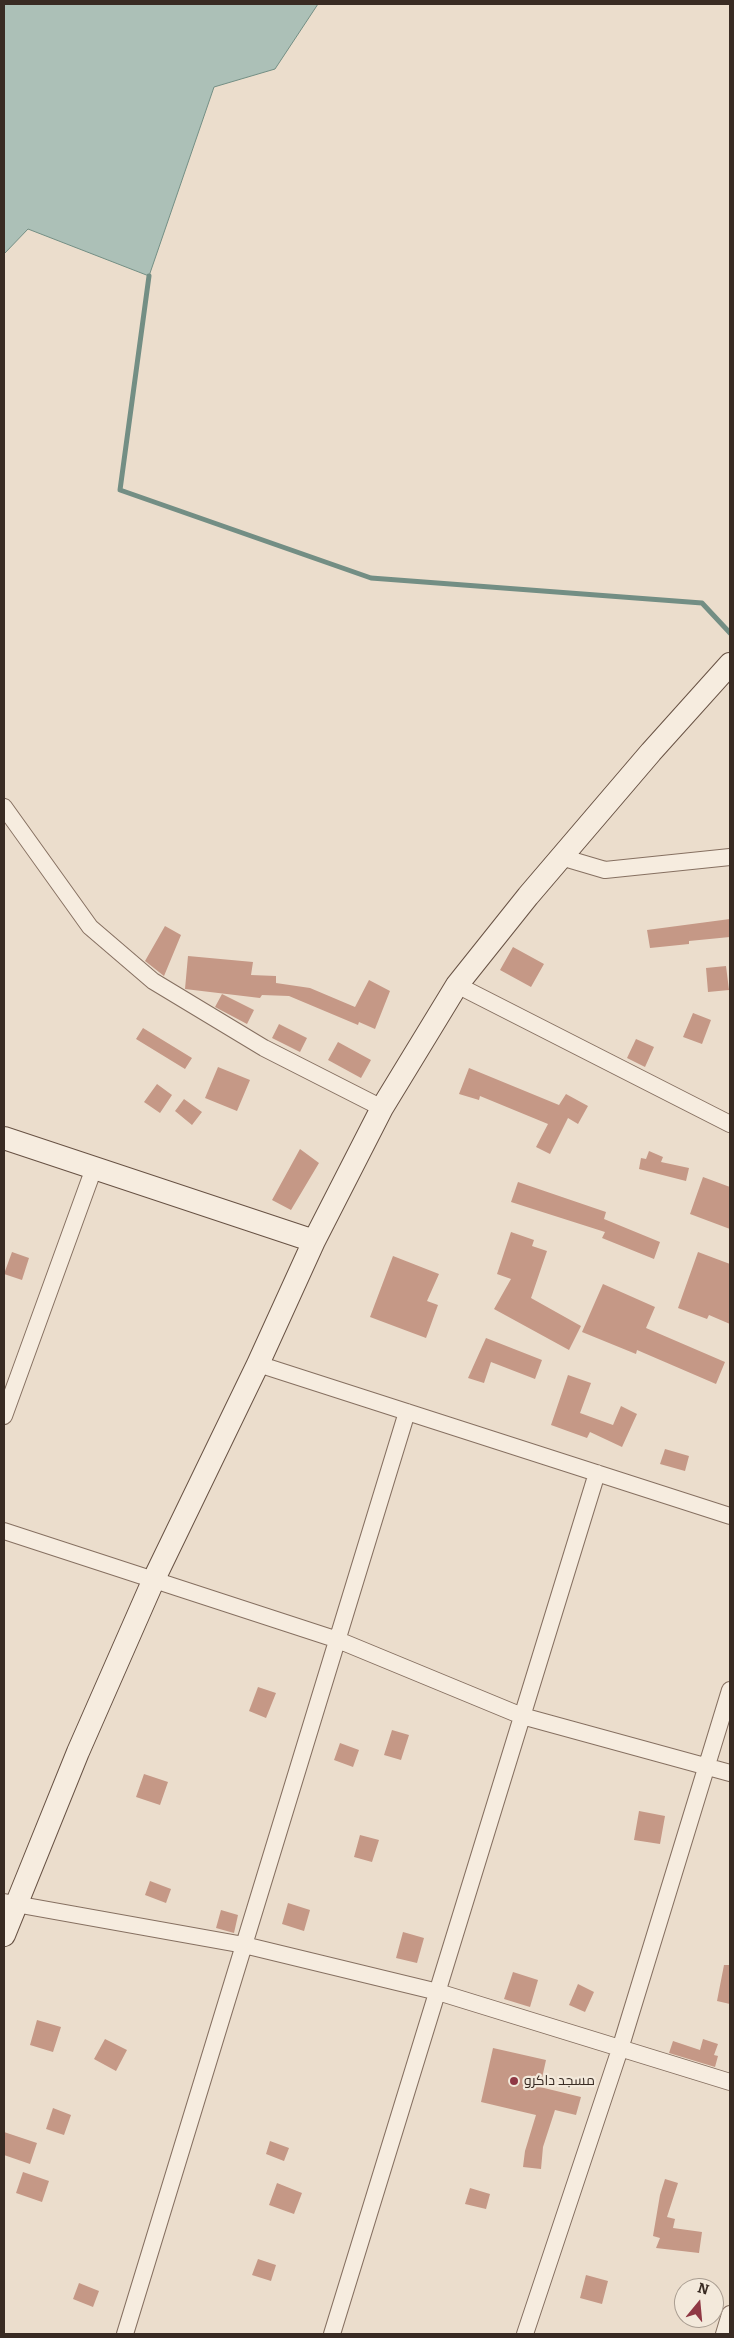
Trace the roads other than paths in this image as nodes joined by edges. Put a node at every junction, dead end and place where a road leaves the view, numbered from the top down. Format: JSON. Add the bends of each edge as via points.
{"nodes":[{"id":1,"x":730,"y":664,"type":"edge"},
{"id":2,"x":4,"y":807,"type":"edge"},
{"id":3,"x":562,"y":857,"type":"junction"},
{"id":4,"x":730,"y":857,"type":"edge"},
{"id":5,"x":457,"y":985,"type":"junction"},
{"id":6,"x":382,"y":1108,"type":"junction"},
{"id":7,"x":730,"y":1124,"type":"edge"},
{"id":8,"x":4,"y":1138,"type":"edge"},
{"id":9,"x":94,"y":1168,"type":"junction"},
{"id":10,"x":314,"y":1241,"type":"junction"},
{"id":11,"x":258,"y":1364,"type":"junction"},
{"id":12,"x":407,"y":1412,"type":"junction"},
{"id":13,"x":4,"y":1416,"type":"edge"},
{"id":14,"x":597,"y":1473,"type":"junction"},
{"id":15,"x":730,"y":1516,"type":"edge"},
{"id":16,"x":4,"y":1531,"type":"edge"},
{"id":17,"x":154,"y":1579,"type":"junction"},
{"id":18,"x":338,"y":1640,"type":"junction"},
{"id":19,"x":730,"y":1690,"type":"edge"},
{"id":20,"x":522,"y":1716,"type":"junction"},
{"id":21,"x":707,"y":1766,"type":"junction"},
{"id":22,"x":730,"y":1773,"type":"edge"},
{"id":23,"x":9,"y":1904,"type":"edge"},
{"id":24,"x":4,"y":1935,"type":"edge"},
{"id":25,"x":244,"y":1945,"type":"junction"},
{"id":26,"x":438,"y":1992,"type":"junction"},
{"id":27,"x":620,"y":2049,"type":"junction"},
{"id":28,"x":730,"y":2082,"type":"edge"},
{"id":29,"x":730,"y":2314,"type":"edge"},
{"id":30,"x":125,"y":2334,"type":"edge"},
{"id":31,"x":332,"y":2334,"type":"edge"},
{"id":32,"x":526,"y":2334,"type":"edge"},
{"id":33,"x":724,"y":2334,"type":"edge"}],
"edges":[{"from":1,"to":3,"type":"main road"},
{"from":2,"to":6,"type":"street","via":[[90,927],[153,981],[264,1048]]},
{"from":3,"to":4,"type":"street","via":[[604,870]]},
{"from":3,"to":5,"type":"main road"},
{"from":5,"to":6,"type":"main road"},
{"from":5,"to":7,"type":"street"},
{"from":6,"to":10,"type":"main road"},
{"from":8,"to":9,"type":"main road"},
{"from":9,"to":10,"type":"main road"},
{"from":9,"to":13,"type":"street"},
{"from":10,"to":11,"type":"main road"},
{"from":11,"to":12,"type":"street"},
{"from":11,"to":17,"type":"main road"},
{"from":12,"to":14,"type":"street"},
{"from":12,"to":18,"type":"street"},
{"from":14,"to":15,"type":"street"},
{"from":14,"to":20,"type":"street"},
{"from":16,"to":17,"type":"street"},
{"from":17,"to":18,"type":"street"},
{"from":17,"to":23,"type":"main road"},
{"from":18,"to":20,"type":"street"},
{"from":18,"to":25,"type":"street"},
{"from":19,"to":21,"type":"street"},
{"from":20,"to":21,"type":"street"},
{"from":20,"to":26,"type":"street"},
{"from":21,"to":22,"type":"street"},
{"from":21,"to":27,"type":"street"},
{"from":23,"to":24,"type":"main road"},
{"from":23,"to":25,"type":"street"},
{"from":25,"to":26,"type":"street"},
{"from":25,"to":30,"type":"street"},
{"from":26,"to":27,"type":"street"},
{"from":26,"to":31,"type":"street"},
{"from":27,"to":28,"type":"street"},
{"from":27,"to":32,"type":"street"},
{"from":29,"to":33,"type":"street"}]}
